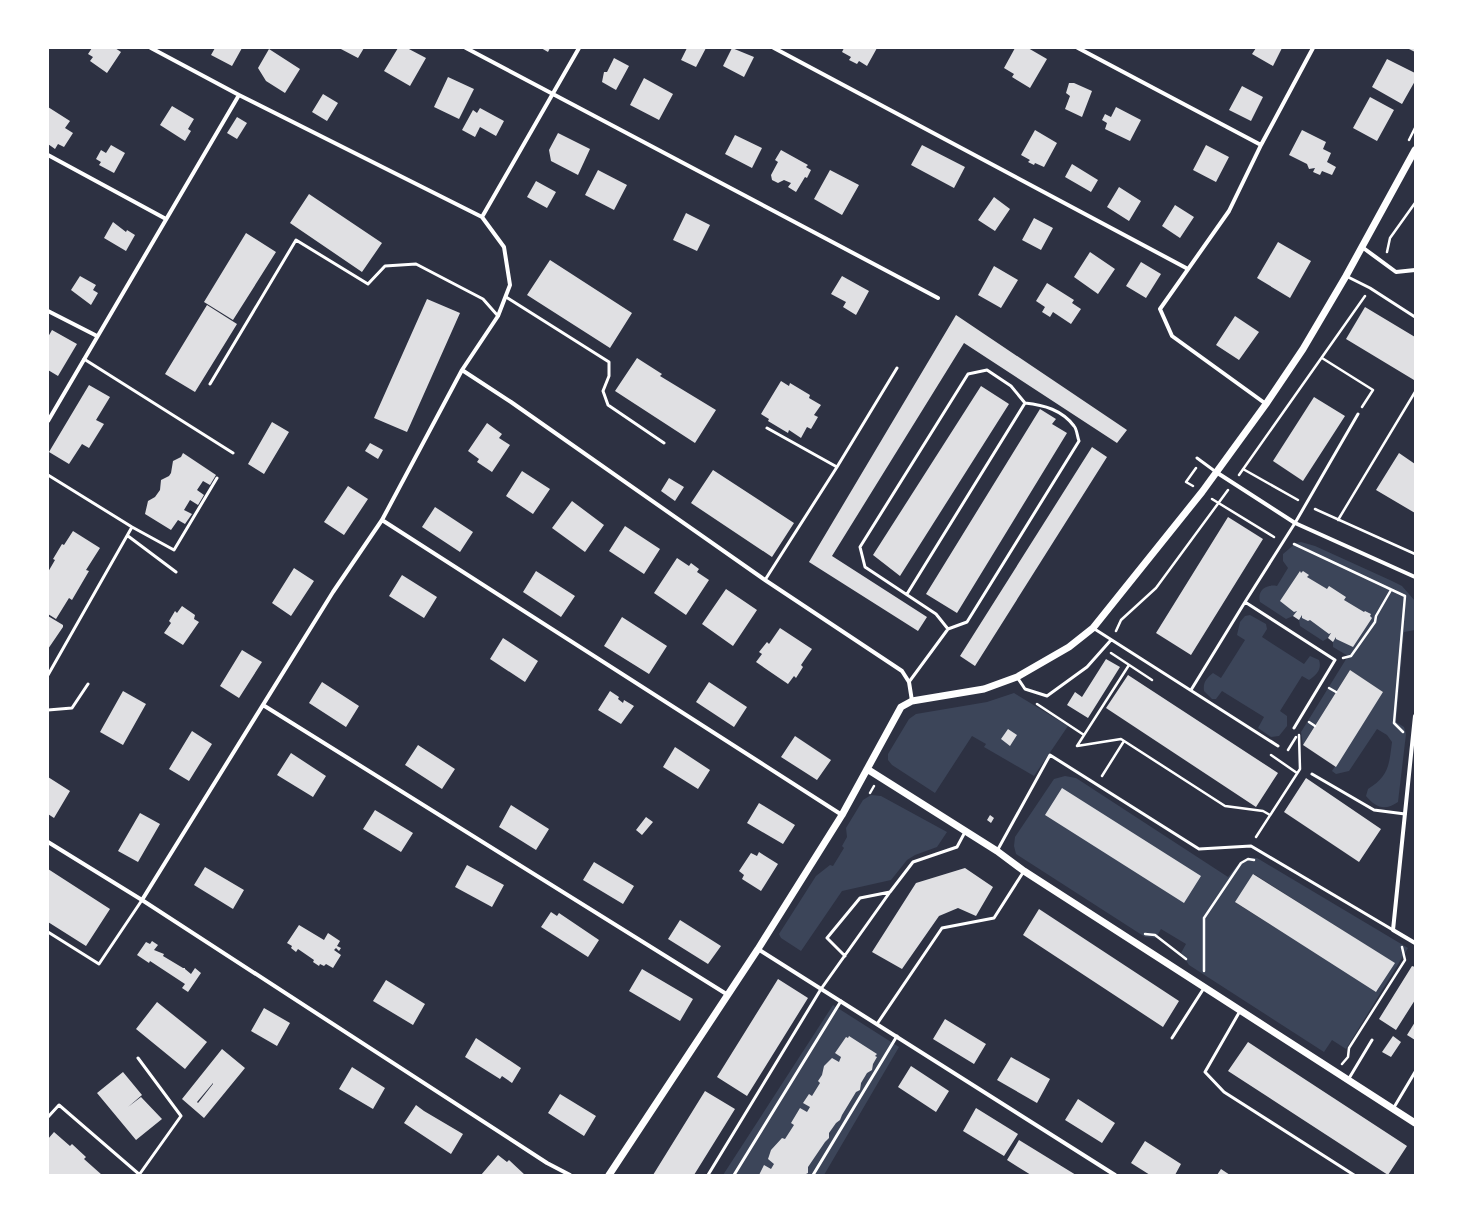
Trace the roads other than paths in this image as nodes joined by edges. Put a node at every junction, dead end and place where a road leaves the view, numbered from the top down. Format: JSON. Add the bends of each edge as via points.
{"nodes":[{"id":1,"x":151,"y":48,"type":"edge"},
{"id":2,"x":466,"y":48,"type":"edge"},
{"id":3,"x":579,"y":48,"type":"edge"},
{"id":4,"x":774,"y":48,"type":"edge"},
{"id":5,"x":1078,"y":48,"type":"edge"},
{"id":6,"x":1312,"y":48,"type":"edge"},
{"id":7,"x":553,"y":94,"type":"junction"},
{"id":8,"x":239,"y":95,"type":"junction"},
{"id":9,"x":1261,"y":145,"type":"junction"},
{"id":10,"x":1415,"y":150,"type":"edge"},
{"id":11,"x":48,"y":155,"type":"edge"},
{"id":12,"x":482,"y":217,"type":"junction"},
{"id":13,"x":166,"y":219,"type":"junction"},
{"id":14,"x":1362,"y":247,"type":"junction"},
{"id":15,"x":1188,"y":269,"type":"junction"},
{"id":16,"x":1415,"y":270,"type":"edge"},
{"id":17,"x":1346,"y":276,"type":"junction"},
{"id":18,"x":506,"y":297,"type":"junction"},
{"id":19,"x":938,"y":298,"type":"dead end"},
{"id":20,"x":48,"y":311,"type":"edge"},
{"id":21,"x":498,"y":316,"type":"junction"},
{"id":22,"x":1415,"y":317,"type":"edge"},
{"id":23,"x":97,"y":336,"type":"junction"},
{"id":24,"x":84,"y":359,"type":"junction"},
{"id":25,"x":897,"y":368,"type":"dead end"},
{"id":26,"x":462,"y":370,"type":"junction"},
{"id":27,"x":210,"y":384,"type":"dead end"},
{"id":28,"x":1025,"y":403,"type":"junction"},
{"id":29,"x":1266,"y":404,"type":"junction"},
{"id":30,"x":1358,"y":414,"type":"road end"},
{"id":31,"x":48,"y":421,"type":"edge"},
{"id":32,"x":766,"y":428,"type":"dead end"},
{"id":33,"x":664,"y":443,"type":"dead end"},
{"id":34,"x":233,"y":453,"type":"dead end"},
{"id":35,"x":1197,"y":458,"type":"dead end"},
{"id":36,"x":837,"y":467,"type":"junction"},
{"id":37,"x":1216,"y":472,"type":"junction"},
{"id":38,"x":48,"y":475,"type":"edge"},
{"id":39,"x":217,"y":478,"type":"dead end"},
{"id":40,"x":382,"y":520,"type":"junction"},
{"id":41,"x":1295,"y":523,"type":"junction"},
{"id":42,"x":132,"y":527,"type":"junction"},
{"id":43,"x":128,"y":536,"type":"junction"},
{"id":44,"x":176,"y":572,"type":"dead end"},
{"id":45,"x":1415,"y":577,"type":"edge"},
{"id":46,"x":765,"y":580,"type":"junction"},
{"id":47,"x":907,"y":594,"type":"junction"},
{"id":48,"x":1245,"y":602,"type":"junction"},
{"id":49,"x":1093,"y":628,"type":"junction"},
{"id":50,"x":948,"y":629,"type":"junction"},
{"id":51,"x":1111,"y":640,"type":"junction"},
{"id":52,"x":48,"y":674,"type":"edge"},
{"id":53,"x":1017,"y":677,"type":"junction"},
{"id":54,"x":910,"y":682,"type":"junction"},
{"id":55,"x":88,"y":684,"type":"dead end"},
{"id":56,"x":1191,"y":690,"type":"junction"},
{"id":57,"x":912,"y":701,"type":"junction"},
{"id":58,"x":263,"y":705,"type":"junction"},
{"id":59,"x":48,"y":710,"type":"edge"},
{"id":60,"x":1415,"y":716,"type":"edge"},
{"id":61,"x":1294,"y":728,"type":"dead end"},
{"id":62,"x":1278,"y":746,"type":"dead end"},
{"id":63,"x":867,"y":769,"type":"junction"},
{"id":64,"x":1312,"y":774,"type":"dead end"},
{"id":65,"x":1405,"y":814,"type":"junction"},
{"id":66,"x":842,"y":815,"type":"junction"},
{"id":67,"x":966,"y":832,"type":"junction"},
{"id":68,"x":48,"y":842,"type":"edge"},
{"id":69,"x":997,"y":852,"type":"junction"},
{"id":70,"x":1024,"y":871,"type":"junction"},
{"id":71,"x":890,"y":892,"type":"junction"},
{"id":72,"x":142,"y":900,"type":"junction"},
{"id":73,"x":1393,"y":930,"type":"junction"},
{"id":74,"x":48,"y":932,"type":"edge"},
{"id":75,"x":1415,"y":943,"type":"edge"},
{"id":76,"x":758,"y":949,"type":"junction"},
{"id":77,"x":845,"y":956,"type":"junction"},
{"id":78,"x":1204,"y":988,"type":"junction"},
{"id":79,"x":821,"y":989,"type":"junction"},
{"id":80,"x":728,"y":995,"type":"junction"},
{"id":81,"x":841,"y":1001,"type":"junction"},
{"id":82,"x":1240,"y":1011,"type":"junction"},
{"id":83,"x":877,"y":1024,"type":"junction"},
{"id":84,"x":897,"y":1036,"type":"junction"},
{"id":85,"x":1172,"y":1038,"type":"dead end"},
{"id":86,"x":1372,"y":1040,"type":"dead end"},
{"id":87,"x":138,"y":1058,"type":"dead end"},
{"id":88,"x":1415,"y":1072,"type":"edge"},
{"id":89,"x":1348,"y":1080,"type":"junction"},
{"id":90,"x":1393,"y":1109,"type":"junction"},
{"id":91,"x":48,"y":1117,"type":"edge"},
{"id":92,"x":1415,"y":1123,"type":"edge"},
{"id":93,"x":140,"y":1175,"type":"edge"},
{"id":94,"x":570,"y":1175,"type":"edge"},
{"id":95,"x":609,"y":1175,"type":"edge"},
{"id":96,"x":708,"y":1175,"type":"edge"},
{"id":97,"x":734,"y":1175,"type":"edge"},
{"id":98,"x":813,"y":1175,"type":"edge"},
{"id":99,"x":1115,"y":1175,"type":"edge"},
{"id":100,"x":1354,"y":1175,"type":"edge"}],
"edges":[{"from":1,"to":8,"type":"street"},
{"from":2,"to":7,"type":"street"},
{"from":3,"to":7,"type":"street"},
{"from":4,"to":15,"type":"street"},
{"from":5,"to":9,"type":"street"},
{"from":6,"to":9,"type":"street"},
{"from":7,"to":12,"type":"street"},
{"from":7,"to":19,"type":"street"},
{"from":8,"to":12,"type":"street"},
{"from":8,"to":13,"type":"street"},
{"from":9,"to":15,"type":"street","via":[[1229,211]]},
{"from":10,"to":14,"type":"street"},
{"from":11,"to":13,"type":"street"},
{"from":12,"to":18,"type":"street","via":[[504,247],[510,285]]},
{"from":13,"to":23,"type":"street"},
{"from":14,"to":16,"type":"street","via":[[1396,272]]},
{"from":14,"to":17,"type":"street"},
{"from":15,"to":29,"type":"street","via":[[1160,309],[1172,336]]},
{"from":17,"to":22,"type":"lane"},
{"from":17,"to":29,"type":"street","via":[[1303,349]]},
{"from":18,"to":21,"type":"street"},
{"from":18,"to":33,"type":"lane","via":[[609,362],[609,376],[603,391],[608,406]]},
{"from":20,"to":23,"type":"street"},
{"from":21,"to":26,"type":"street"},
{"from":21,"to":27,"type":"lane","via":[[483,299],[416,264],[385,266],[368,284],[296,240]]},
{"from":23,"to":24,"type":"street"},
{"from":24,"to":31,"type":"street"},
{"from":24,"to":34,"type":"lane"},
{"from":25,"to":36,"type":"lane"},
{"from":26,"to":40,"type":"street"},
{"from":26,"to":46,"type":"street"},
{"from":28,"to":47,"type":"lane"},
{"from":28,"to":47,"type":"lane","via":[[1012,386],[987,370],[968,374],[860,547],[866,567]]},
{"from":28,"to":50,"type":"lane","via":[[1041,404],[1059,412],[1075,426],[1078,441],[968,622]]},
{"from":29,"to":37,"type":"street"},
{"from":30,"to":41,"type":"lane"},
{"from":32,"to":36,"type":"lane"},
{"from":35,"to":37,"type":"lane"},
{"from":36,"to":46,"type":"lane"},
{"from":37,"to":41,"type":"street"},
{"from":37,"to":49,"type":"street"},
{"from":38,"to":42,"type":"lane"},
{"from":39,"to":42,"type":"lane","via":[[174,550]]},
{"from":40,"to":58,"type":"street","via":[[333,592]]},
{"from":40,"to":66,"type":"street"},
{"from":41,"to":45,"type":"street"},
{"from":41,"to":48,"type":"lane"},
{"from":42,"to":43,"type":"lane"},
{"from":43,"to":44,"type":"lane"},
{"from":43,"to":52,"type":"lane"},
{"from":46,"to":54,"type":"street","via":[[902,671]]},
{"from":47,"to":50,"type":"lane","via":[[936,614]]},
{"from":48,"to":56,"type":"lane"},
{"from":48,"to":61,"type":"lane","via":[[1335,660]]},
{"from":49,"to":51,"type":"lane"},
{"from":49,"to":53,"type":"street","via":[[1069,647]]},
{"from":50,"to":54,"type":"lane"},
{"from":51,"to":53,"type":"lane","via":[[1086,667],[1047,696],[1025,689]]},
{"from":51,"to":56,"type":"lane"},
{"from":53,"to":57,"type":"street","via":[[984,689]]},
{"from":54,"to":57,"type":"street"},
{"from":55,"to":59,"type":"lane","via":[[72,708]]},
{"from":56,"to":62,"type":"lane"},
{"from":57,"to":63,"type":"street","via":[[901,707]]},
{"from":58,"to":72,"type":"street"},
{"from":58,"to":80,"type":"street"},
{"from":60,"to":65,"type":"street"},
{"from":63,"to":66,"type":"street"},
{"from":63,"to":67,"type":"street"},
{"from":64,"to":65,"type":"lane","via":[[1374,810]]},
{"from":65,"to":73,"type":"street"},
{"from":66,"to":76,"type":"street"},
{"from":67,"to":69,"type":"street"},
{"from":67,"to":71,"type":"lane","via":[[957,847],[913,862]]},
{"from":68,"to":72,"type":"street"},
{"from":69,"to":70,"type":"street"},
{"from":69,"to":73,"type":"lane","via":[[1050,755],[1198,849],[1251,846]]},
{"from":70,"to":78,"type":"street"},
{"from":70,"to":83,"type":"lane","via":[[994,918],[942,928]]},
{"from":71,"to":77,"type":"lane"},
{"from":71,"to":77,"type":"lane","via":[[860,898],[827,938]]},
{"from":72,"to":74,"type":"lane","via":[[99,964]]},
{"from":72,"to":94,"type":"street"},
{"from":73,"to":75,"type":"street"},
{"from":76,"to":79,"type":"street"},
{"from":76,"to":80,"type":"street"},
{"from":77,"to":79,"type":"lane"},
{"from":78,"to":82,"type":"street"},
{"from":78,"to":85,"type":"lane"},
{"from":79,"to":81,"type":"street"},
{"from":79,"to":96,"type":"lane"},
{"from":80,"to":95,"type":"street"},
{"from":81,"to":83,"type":"street"},
{"from":81,"to":97,"type":"lane"},
{"from":82,"to":89,"type":"street"},
{"from":82,"to":100,"type":"lane","via":[[1205,1072],[1224,1092]]},
{"from":83,"to":84,"type":"street"},
{"from":84,"to":98,"type":"lane"},
{"from":84,"to":99,"type":"street"},
{"from":86,"to":89,"type":"lane"},
{"from":87,"to":93,"type":"lane","via":[[181,1116]]},
{"from":88,"to":90,"type":"lane"},
{"from":89,"to":90,"type":"street"},
{"from":90,"to":92,"type":"street"},
{"from":91,"to":93,"type":"lane","via":[[59,1105]]}]}
